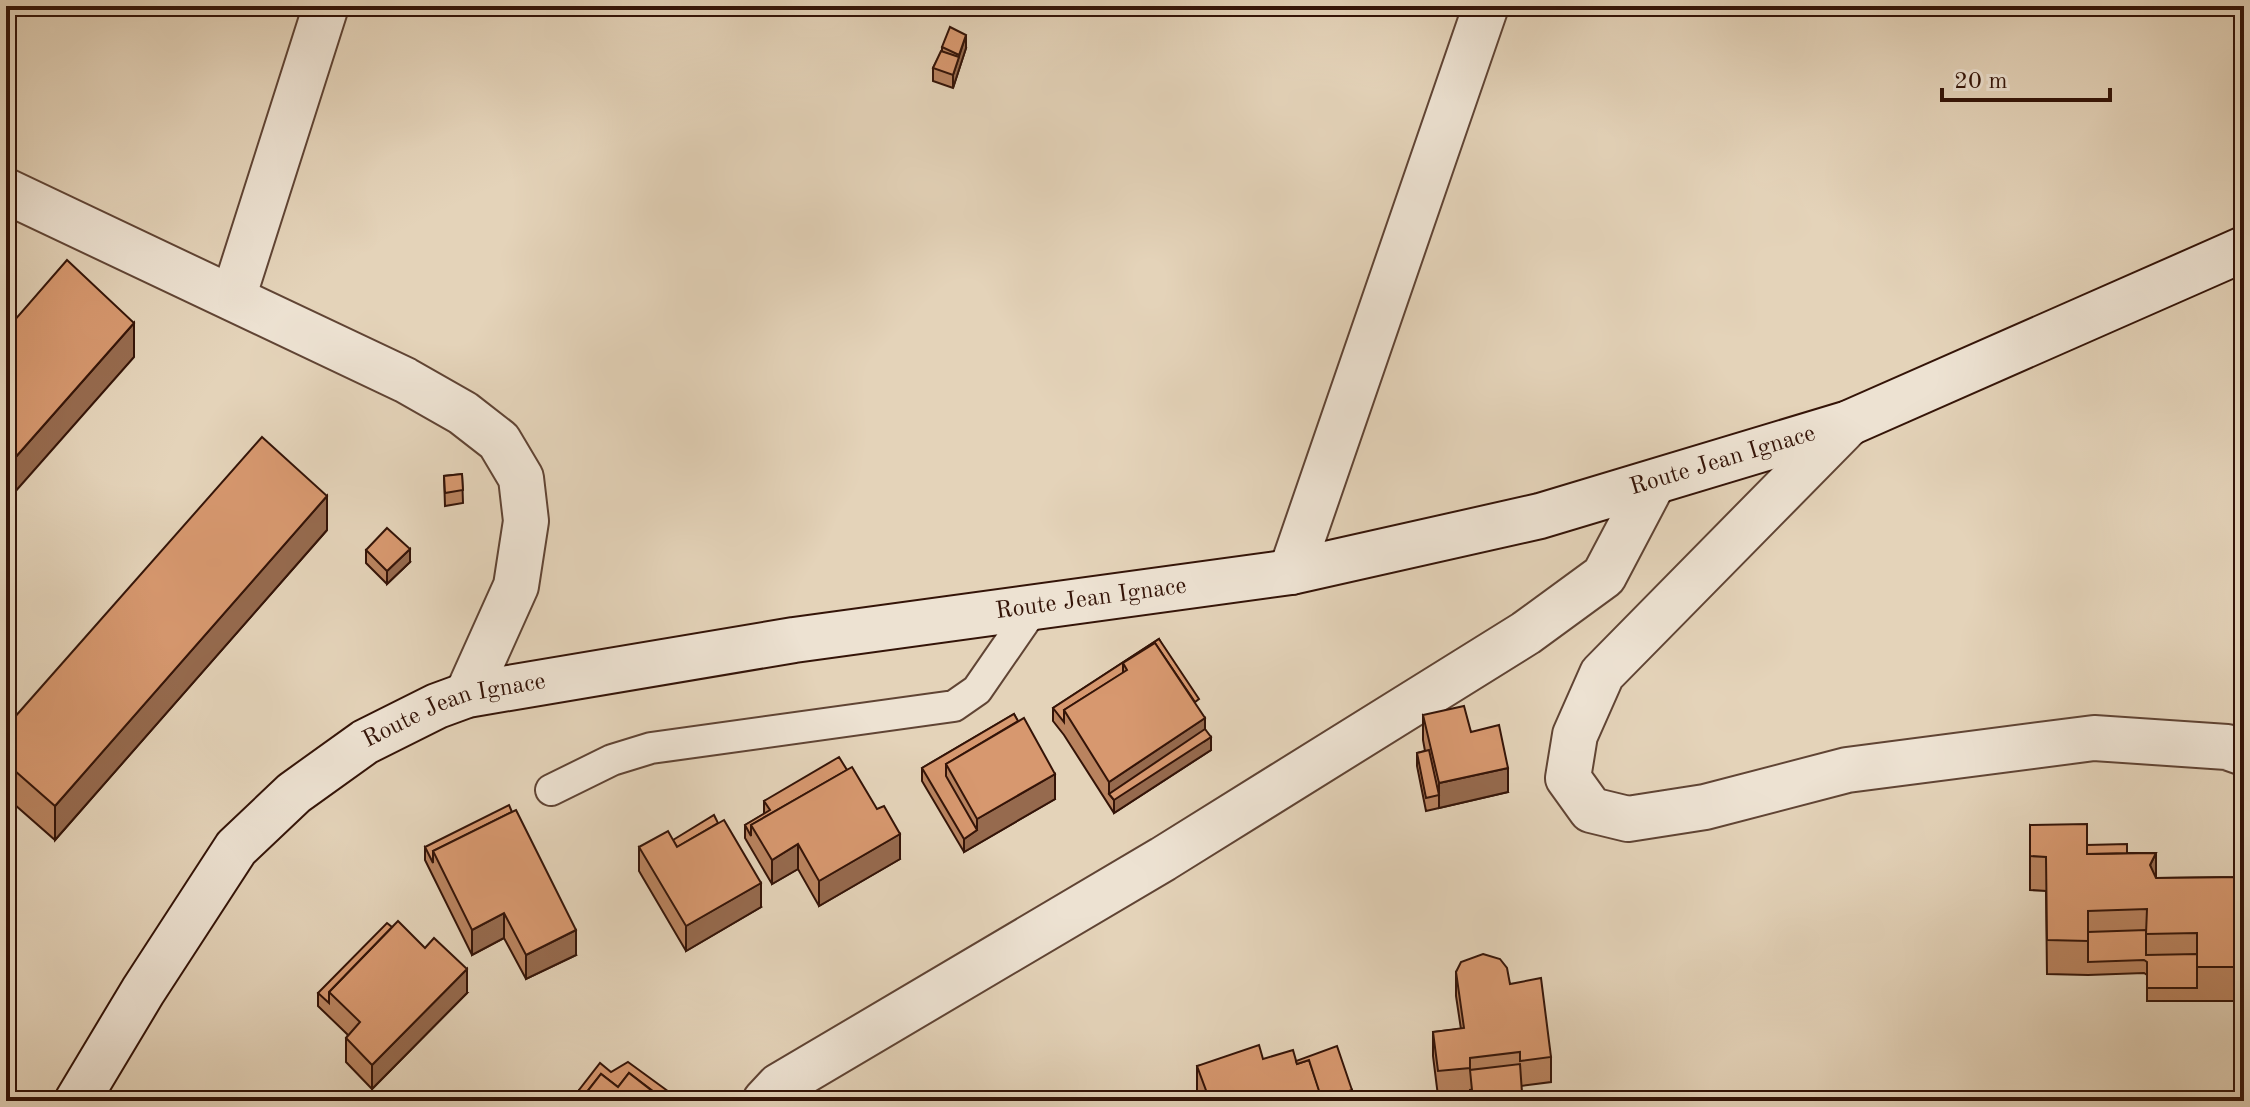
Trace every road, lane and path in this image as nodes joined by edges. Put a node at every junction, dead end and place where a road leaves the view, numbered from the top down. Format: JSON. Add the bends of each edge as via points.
{"nodes":[{"id":1,"x":326,"y":6,"type":"edge"},
{"id":2,"x":1486,"y":6,"type":"edge"},
{"id":3,"x":6,"y":191,"type":"edge"},
{"id":4,"x":2244,"y":249,"type":"edge"},
{"id":5,"x":233,"y":298,"type":"junction"},
{"id":6,"x":1849,"y":423,"type":"junction"},
{"id":7,"x":1653,"y":483,"type":"junction"},
{"id":8,"x":1291,"y":572,"type":"junction"},
{"id":9,"x":1035,"y":606,"type":"junction"},
{"id":10,"x":467,"y":695,"type":"junction"},
{"id":11,"x":2244,"y":753,"type":"edge"},
{"id":12,"x":551,"y":790,"type":"dead end"},
{"id":13,"x":77,"y":1101,"type":"edge"},
{"id":14,"x":765,"y":1101,"type":"edge"}],
"edges":[{"from":1,"to":5,"type":"street"},
{"from":2,"to":8,"type":"street"},
{"from":3,"to":5,"type":"street"},
{"from":4,"to":6,"type":"street","name":"Route Jean Ignace"},
{"from":5,"to":10,"type":"street","via":[[463,413],[499,441],[521,478],[526,521],[516,586]]},
{"from":6,"to":7,"type":"street","name":"Route Jean Ignace"},
{"from":6,"to":11,"type":"street","via":[[1602,674],[1575,735],[1568,778],[1591,810],[1628,819],[1705,807],[1847,770],[2094,738],[2227,747]]},
{"from":7,"to":8,"type":"street","name":"Route Jean Ignace","via":[[1540,516]]},
{"from":7,"to":14,"type":"street","via":[[1604,576],[1526,633],[1163,859],[779,1086]]},
{"from":8,"to":9,"type":"street","name":"Route Jean Ignace"},
{"from":9,"to":10,"type":"street","name":"Route Jean Ignace"},
{"from":9,"to":12,"type":"lane","via":[[977,690],[954,706],[651,748],[612,760]]},
{"from":10,"to":13,"type":"street","name":"Route Jean Ignace","via":[[365,742],[294,793],[236,848]]}]}
